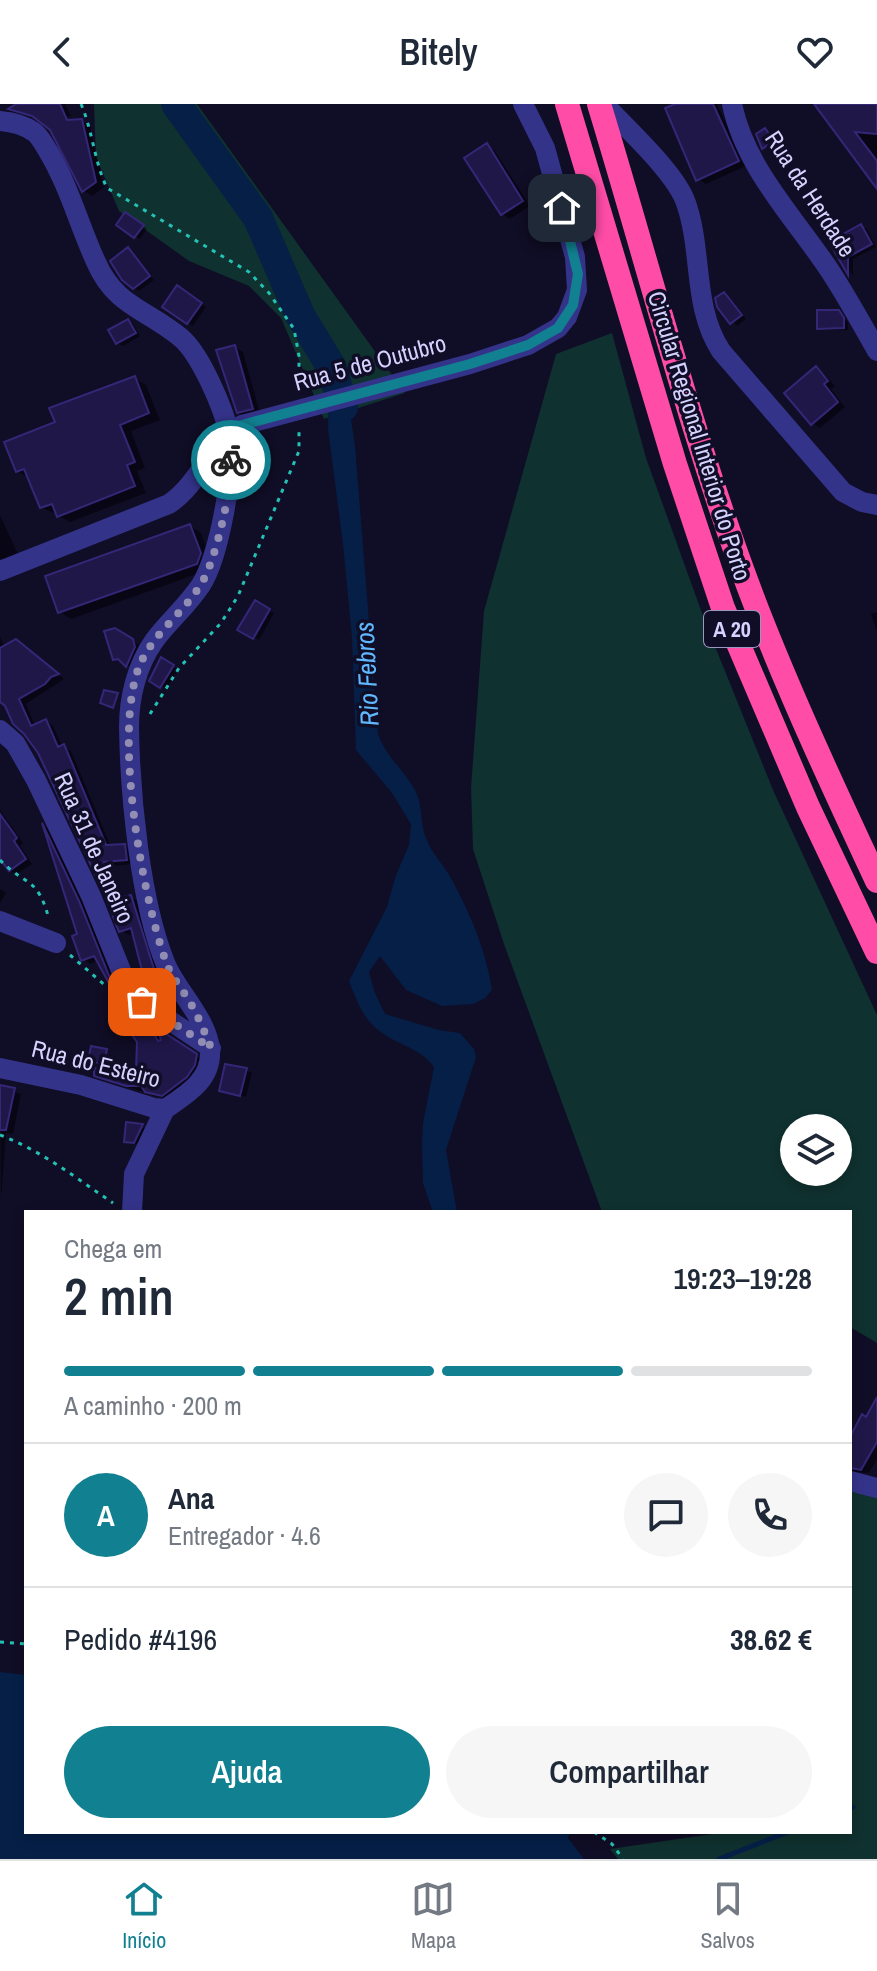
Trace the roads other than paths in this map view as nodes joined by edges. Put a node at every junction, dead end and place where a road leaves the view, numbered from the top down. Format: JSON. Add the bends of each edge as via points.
{"nodes":[{"id":1,"x":523,"y":104,"type":"edge"},
{"id":2,"x":567,"y":104,"type":"edge"},
{"id":3,"x":602,"y":104,"type":"edge"},
{"id":4,"x":732,"y":104,"type":"edge"},
{"id":5,"x":0,"y":121,"type":"edge"},
{"id":6,"x":877,"y":351,"type":"edge"},
{"id":7,"x":229,"y":433,"type":"junction"},
{"id":8,"x":877,"y":505,"type":"edge"},
{"id":9,"x":0,"y":571,"type":"edge"},
{"id":10,"x":0,"y":730,"type":"edge"},
{"id":11,"x":877,"y":881,"type":"edge"},
{"id":12,"x":0,"y":921,"type":"edge"},
{"id":13,"x":56,"y":943,"type":"road end"},
{"id":14,"x":877,"y":952,"type":"edge"},
{"id":15,"x":211,"y":1048,"type":"junction"},
{"id":16,"x":0,"y":1068,"type":"edge"},
{"id":17,"x":165,"y":1109,"type":"junction"},
{"id":18,"x":124,"y":1208,"type":"edge"},
{"id":19,"x":852,"y":1482,"type":"edge"},
{"id":20,"x":877,"y":1488,"type":"edge"}],
"edges":[{"from":1,"to":7,"type":"street","name":"Rua 5 de Outubro","via":[[545,148],[575,257],[577,290],[558,328],[528,345],[470,364],[249,423]]},
{"from":2,"to":14,"type":"highway","name":"Circular Regional Interior do Porto","number":"A 20","via":[[723,608]]},
{"from":3,"to":8,"type":"street","via":[[686,201],[703,308],[721,351],[843,492]]},
{"from":3,"to":11,"type":"highway","name":"Circular Regional Interior do Porto","number":"A 20","via":[[704,454],[757,608]]},
{"from":4,"to":6,"type":"street","name":"Rua da Herdade","via":[[750,159],[831,273]]},
{"from":5,"to":7,"type":"street","via":[[36,133],[62,174],[105,281],[193,352]]},
{"from":7,"to":9,"type":"street","via":[[191,486],[169,504]]},
{"from":7,"to":15,"type":"street","via":[[231,473],[217,543],[202,583],[139,667],[129,711],[142,872],[167,966]]},
{"from":10,"to":15,"type":"street","name":"Rua 31 de Janeiro","via":[[15,743],[36,780],[124,978],[142,1002]]},
{"from":12,"to":13,"type":"street"},
{"from":15,"to":17,"type":"street","via":[[209,1070],[196,1087]]},
{"from":16,"to":17,"type":"street","name":"Rua do Esteiro"},
{"from":17,"to":18,"type":"street","name":"Rua do Esteiro"},
{"from":19,"to":20,"type":"street"}]}
